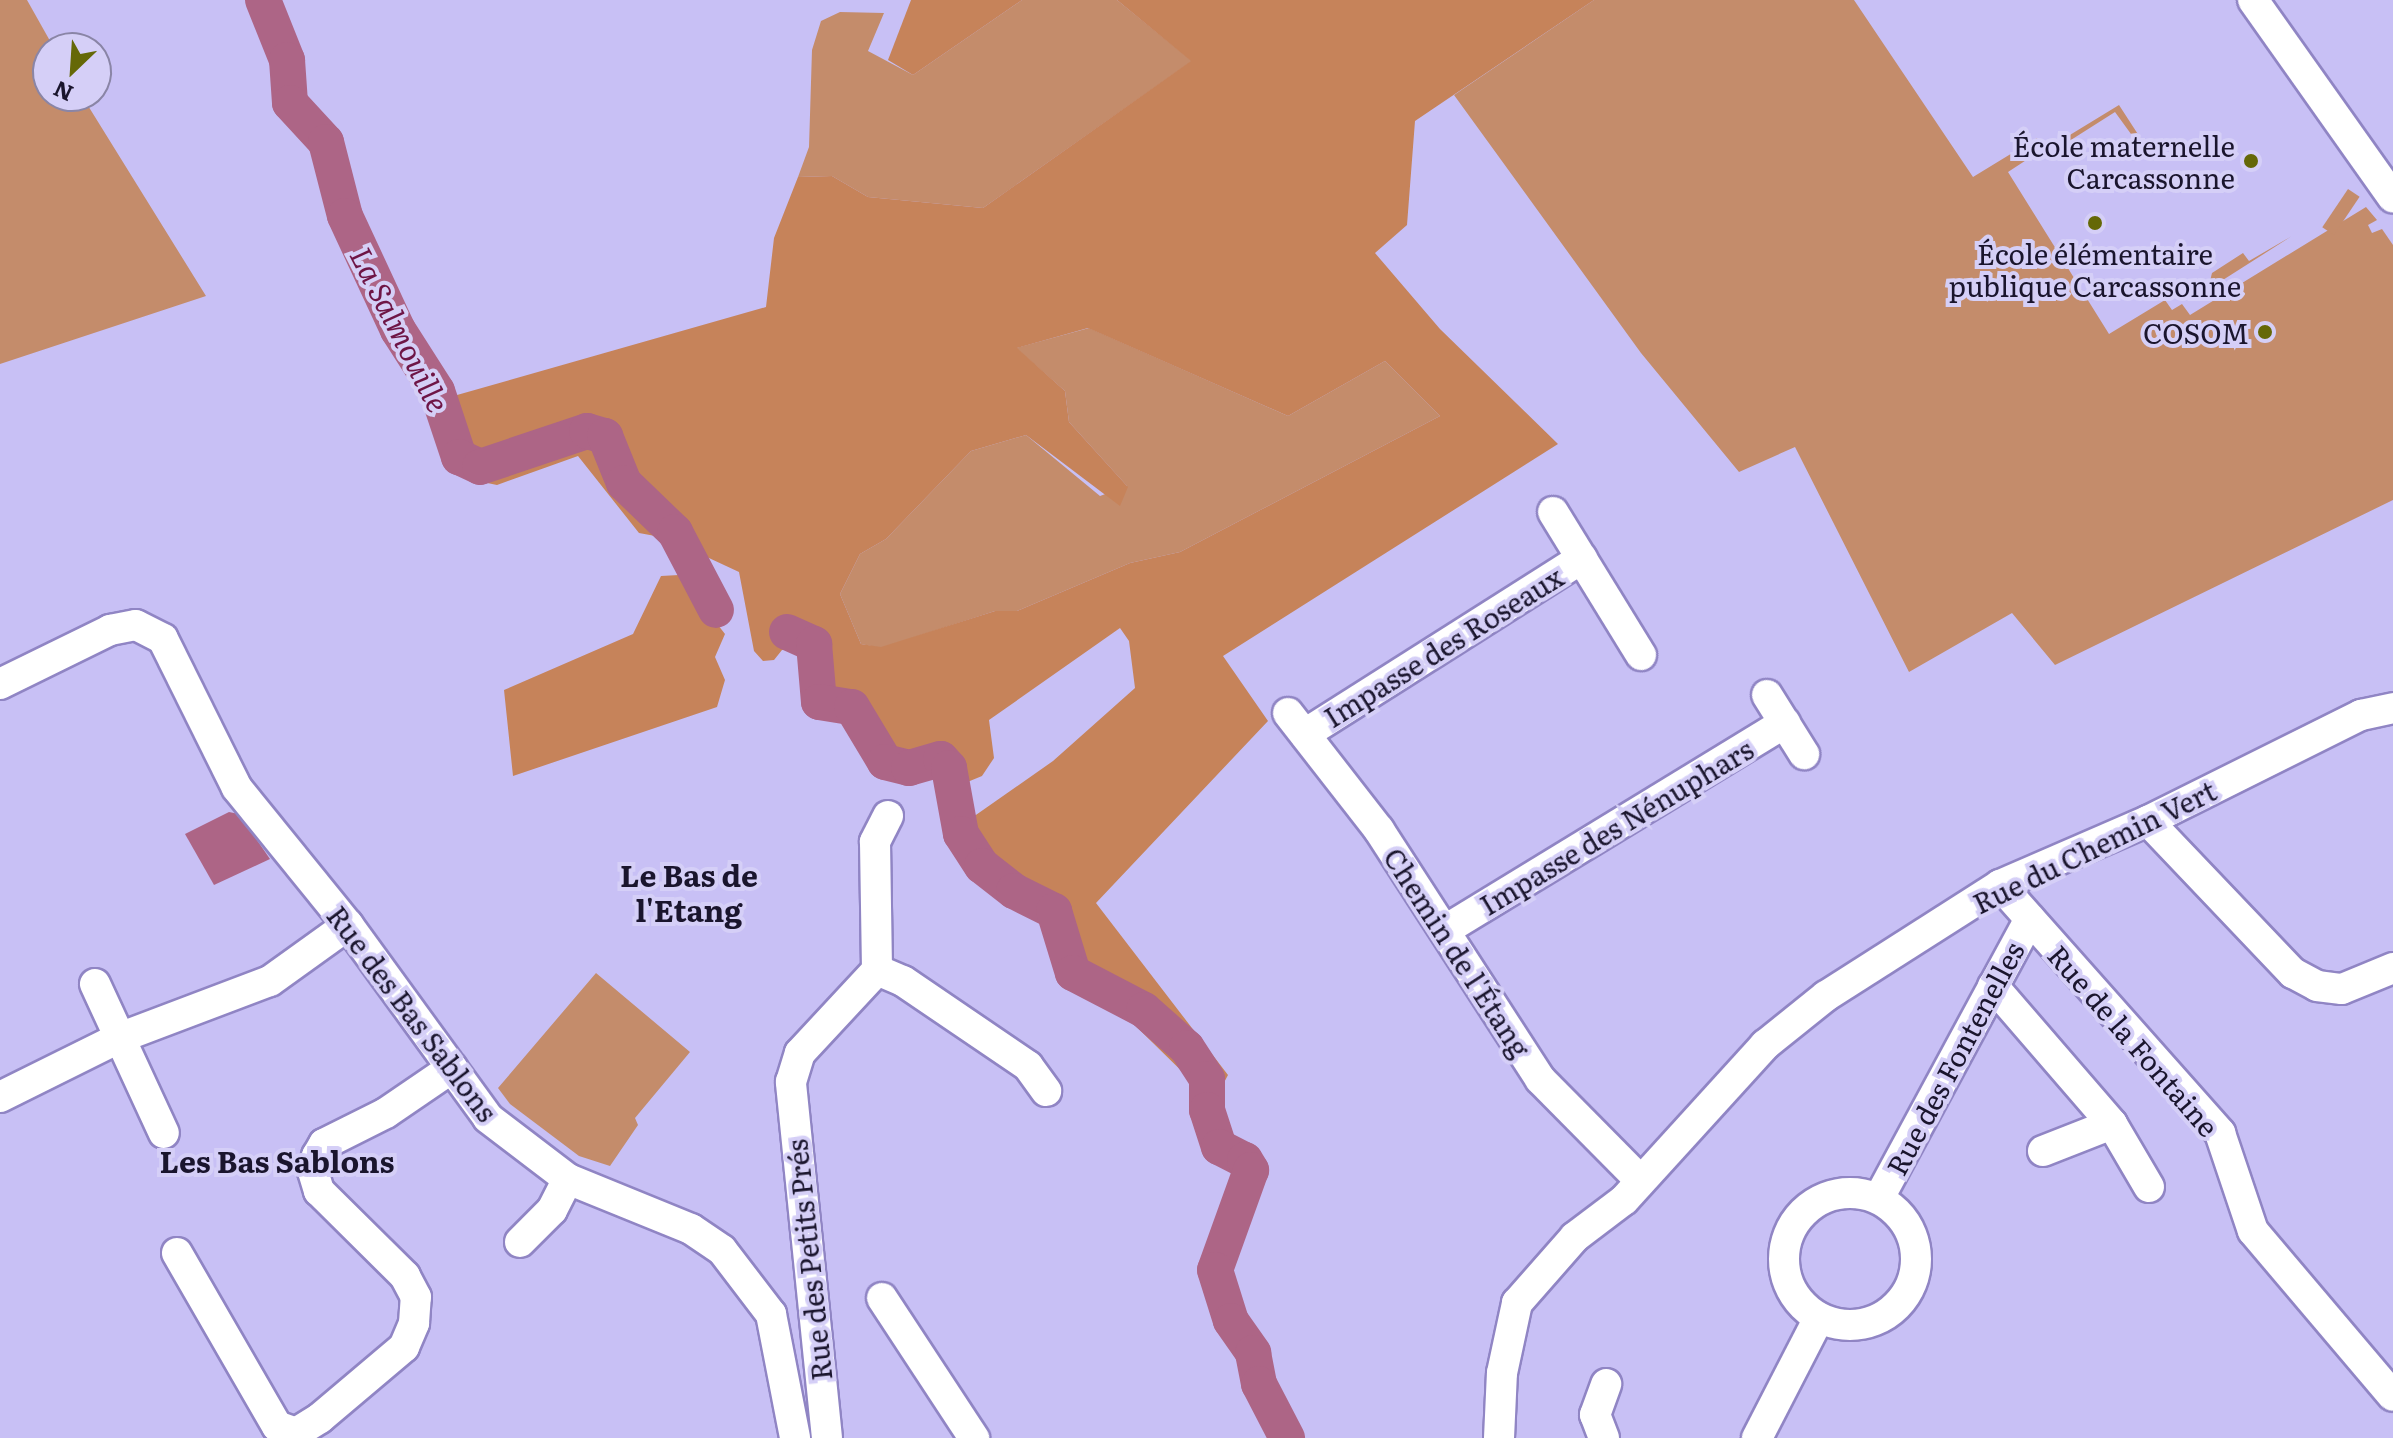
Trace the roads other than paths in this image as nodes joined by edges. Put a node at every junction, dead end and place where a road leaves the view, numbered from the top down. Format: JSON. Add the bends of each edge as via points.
{"nodes":[{"id":1,"x":2253,"y":0,"type":"edge"},
{"id":2,"x":2393,"y":198,"type":"edge"},
{"id":3,"x":1553,"y":512,"type":"dead end"},
{"id":4,"x":1582,"y":558,"type":"junction"},
{"id":5,"x":1641,"y":655,"type":"dead end"},
{"id":6,"x":0,"y":684,"type":"edge"},
{"id":7,"x":1767,"y":695,"type":"dead end"},
{"id":8,"x":2393,"y":708,"type":"edge"},
{"id":9,"x":1785,"y":723,"type":"junction"},
{"id":10,"x":1296,"y":724,"type":"joint"},
{"id":11,"x":1804,"y":754,"type":"dead end"},
{"id":12,"x":888,"y":816,"type":"dead end"},
{"id":13,"x":2148,"y":821,"type":"junction"},
{"id":14,"x":2000,"y":885,"type":"junction"},
{"id":15,"x":2030,"y":919,"type":"junction"},
{"id":16,"x":348,"y":925,"type":"junction"},
{"id":17,"x":1447,"y":929,"type":"junction"},
{"id":18,"x":2393,"y":968,"type":"edge"},
{"id":19,"x":877,"y":970,"type":"junction"},
{"id":20,"x":95,"y":984,"type":"dead end"},
{"id":21,"x":1993,"y":986,"type":"junction"},
{"id":22,"x":119,"y":1038,"type":"junction"},
{"id":23,"x":452,"y":1068,"type":"junction"},
{"id":24,"x":1046,"y":1091,"type":"dead end"},
{"id":25,"x":0,"y":1097,"type":"edge"},
{"id":26,"x":2112,"y":1124,"type":"junction"},
{"id":27,"x":164,"y":1133,"type":"dead end"},
{"id":28,"x":2043,"y":1151,"type":"dead end"},
{"id":29,"x":568,"y":1179,"type":"junction"},
{"id":30,"x":1640,"y":1180,"type":"junction"},
{"id":31,"x":2149,"y":1187,"type":"dead end"},
{"id":32,"x":1879,"y":1198,"type":"junction"},
{"id":33,"x":520,"y":1242,"type":"dead end"},
{"id":34,"x":177,"y":1253,"type":"dead end"},
{"id":35,"x":882,"y":1298,"type":"dead end"},
{"id":36,"x":1819,"y":1318,"type":"junction"},
{"id":37,"x":2387,"y":1376,"type":"edge"},
{"id":38,"x":1606,"y":1384,"type":"dead end"},
{"id":39,"x":795,"y":1438,"type":"edge"},
{"id":40,"x":827,"y":1438,"type":"edge"},
{"id":41,"x":974,"y":1438,"type":"edge"},
{"id":42,"x":1499,"y":1438,"type":"edge"},
{"id":43,"x":1604,"y":1438,"type":"edge"},
{"id":44,"x":1757,"y":1438,"type":"edge"}],
"edges":[{"from":1,"to":2,"type":"street"},
{"from":3,"to":4,"type":"street","name":"Impasse des Roseaux"},
{"from":4,"to":5,"type":"street","name":"Impasse des Roseaux"},
{"from":4,"to":10,"type":"street","name":"Impasse des Roseaux"},
{"from":6,"to":16,"type":"street","name":"Rue des Bas Sablons","via":[[110,630],[136,625],[163,639],[237,788]]},
{"from":7,"to":9,"type":"street","name":"Impasse des Nénuphars"},
{"from":8,"to":13,"type":"street","name":"Rue du Chemin Vert","via":[[2361,715]]},
{"from":9,"to":11,"type":"street","name":"Impasse des Nénuphars"},
{"from":9,"to":17,"type":"street","name":"Impasse des Nénuphars"},
{"from":10,"to":17,"type":"street","name":"Chemin de l'Étang"},
{"from":12,"to":19,"type":"street","via":[[875,842]]},
{"from":13,"to":14,"type":"street","name":"Rue du Chemin Vert"},
{"from":13,"to":18,"type":"street","via":[[2293,973],[2317,986],[2342,989]]},
{"from":14,"to":15,"type":"street","name":"Rue de la Fontaine"},
{"from":14,"to":30,"type":"street","name":"Rue du Chemin Vert","via":[[1826,996],[1765,1045]]},
{"from":15,"to":21,"type":"street","name":"Rue des Fontenelles"},
{"from":15,"to":37,"type":"street","name":"Rue de la Fontaine","via":[[2220,1133],[2253,1231]]},
{"from":16,"to":22,"type":"street","via":[[270,981]]},
{"from":16,"to":23,"type":"street","name":"Rue des Bas Sablons"},
{"from":17,"to":30,"type":"street","name":"Chemin de l'Étang","via":[[1540,1079]]},
{"from":19,"to":24,"type":"street","via":[[903,981],[1028,1066]]},
{"from":19,"to":40,"type":"street","name":"Rue des Petits Prés","via":[[800,1053],[791,1082]]},
{"from":20,"to":22,"type":"street"},
{"from":21,"to":26,"type":"street"},
{"from":21,"to":32,"type":"street","name":"Rue des Fontenelles"},
{"from":22,"to":25,"type":"street"},
{"from":22,"to":27,"type":"street"},
{"from":23,"to":29,"type":"street","name":"Rue des Bas Sablons","via":[[488,1118]]},
{"from":23,"to":34,"type":"street","via":[[386,1113],[324,1144],[317,1156],[313,1171],[319,1191],[405,1276],[416,1297],[414,1323],[404,1347],[320,1418],[296,1433],[277,1426]]},
{"from":26,"to":28,"type":"street"},
{"from":26,"to":31,"type":"street"},
{"from":29,"to":33,"type":"street","via":[[552,1210]]},
{"from":29,"to":39,"type":"street","name":"Rue des Bas Sablons","via":[[691,1229],[722,1250],[771,1314]]},
{"from":30,"to":42,"type":"street","name":"Rue du Chemin Vert","via":[[1624,1200],[1575,1237],[1517,1303],[1502,1373]]},
{"from":32,"to":36,"type":"street","name":"Rue des Fontenelles","via":[[1833,1194],[1813,1203],[1786,1240],[1789,1285]]},
{"from":32,"to":36,"type":"street","name":"Rue des Fontenelles","via":[[1903,1218],[1916,1247],[1910,1289],[1898,1306],[1860,1325]]},
{"from":35,"to":41,"type":"street"},
{"from":36,"to":44,"type":"street"},
{"from":38,"to":43,"type":"street","via":[[1595,1415]]}]}
